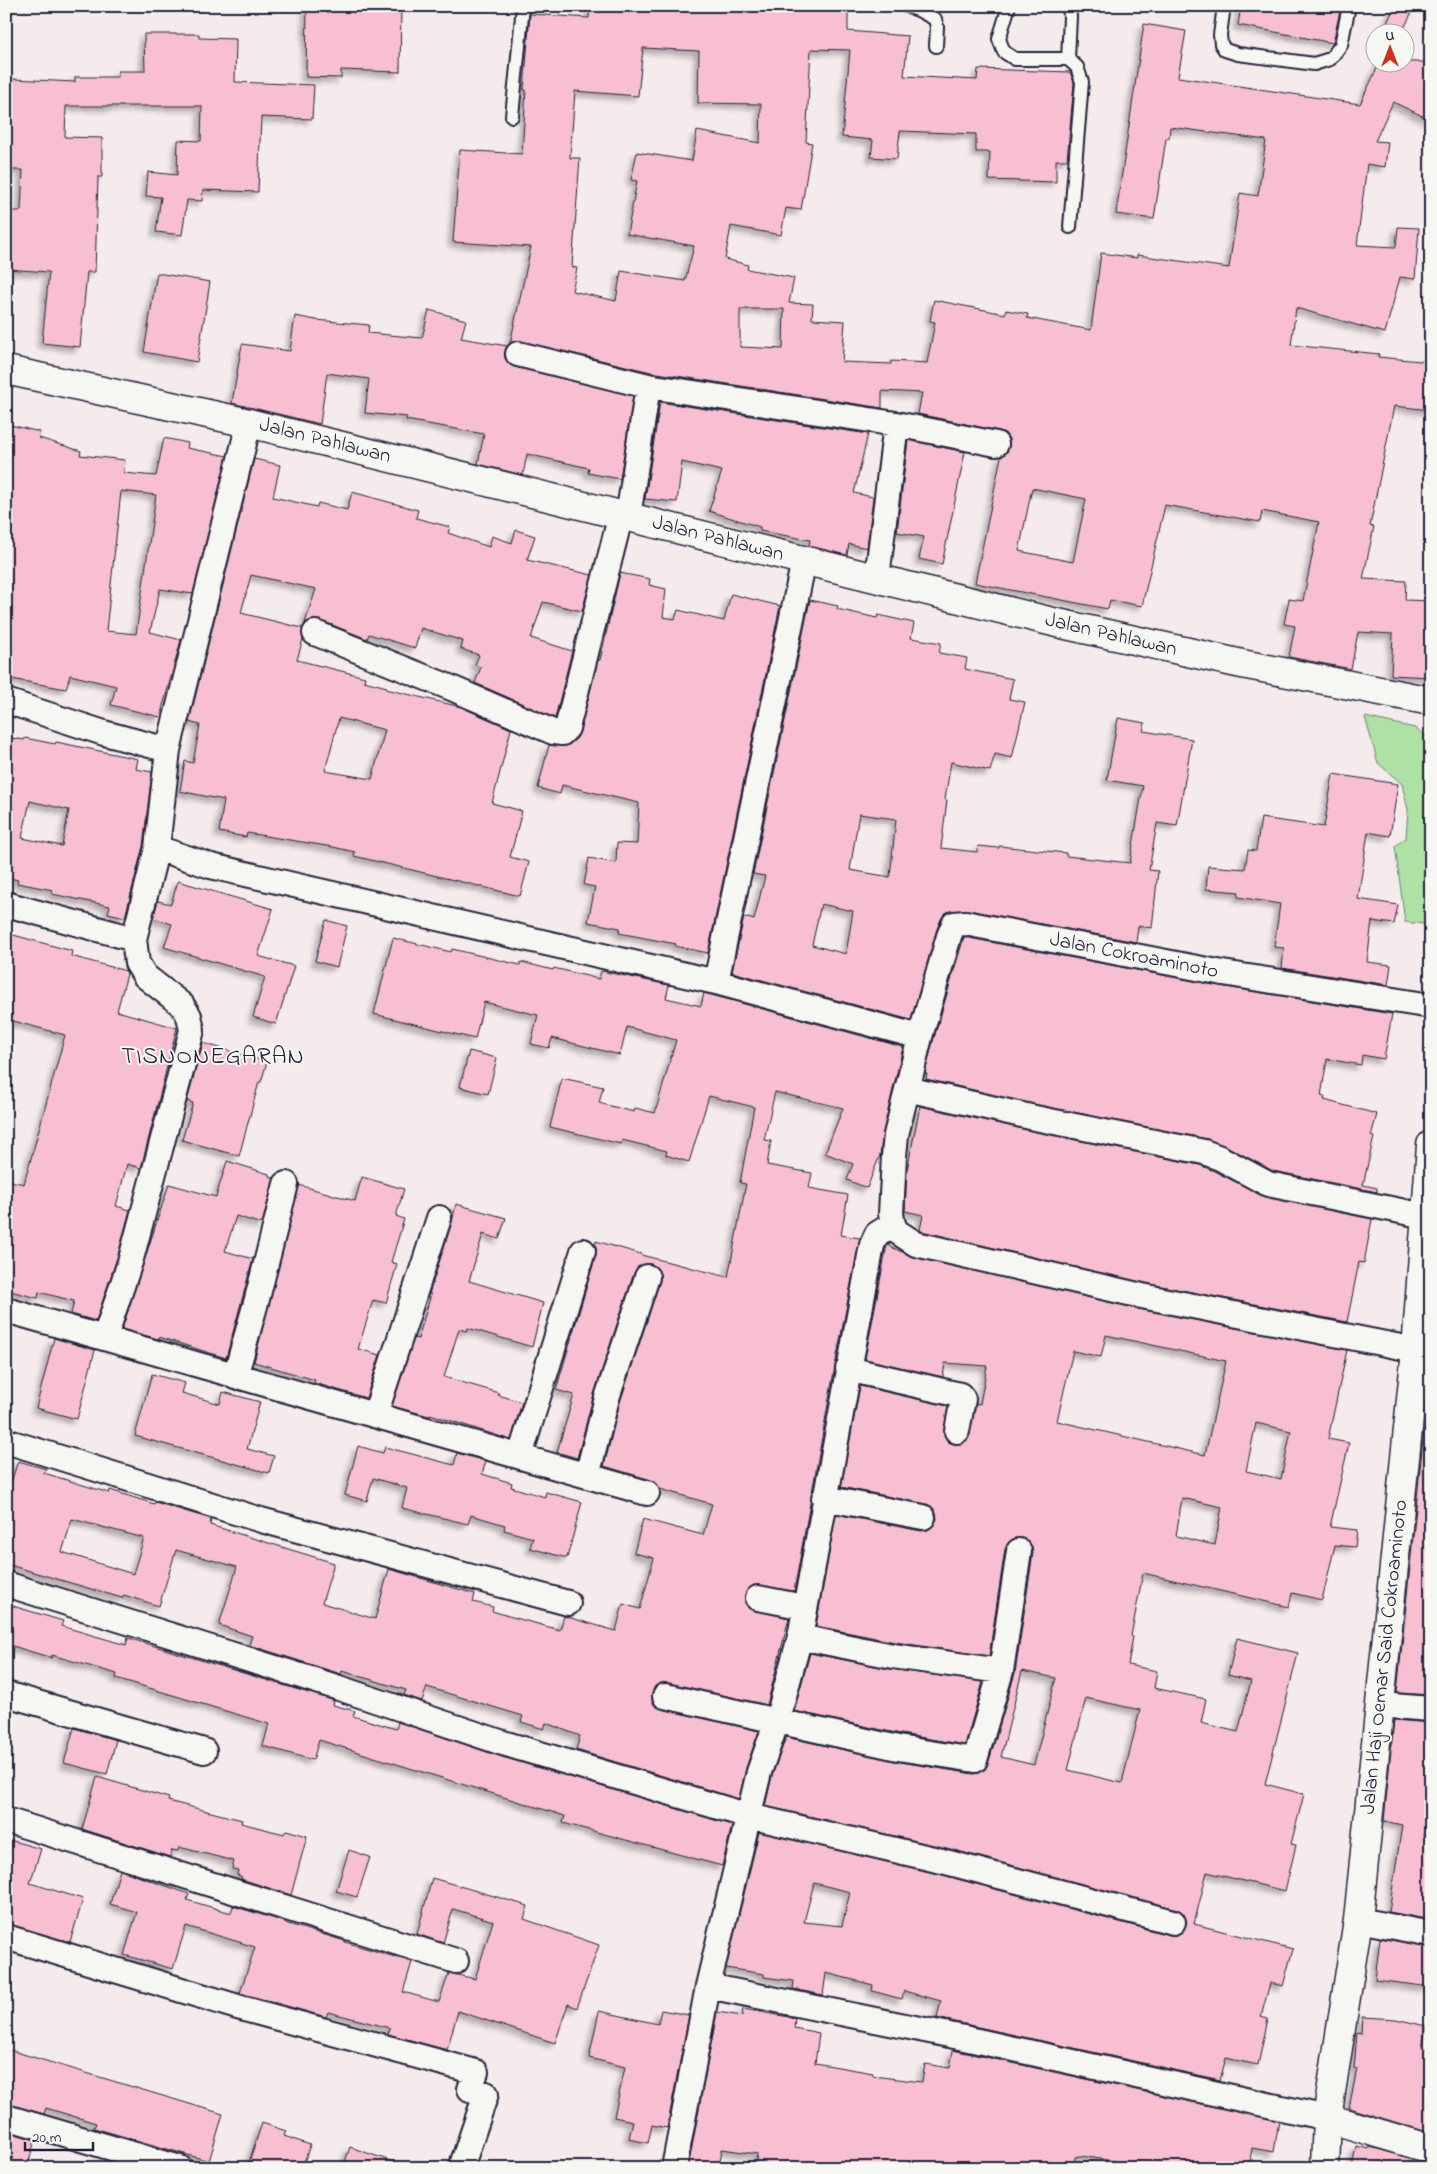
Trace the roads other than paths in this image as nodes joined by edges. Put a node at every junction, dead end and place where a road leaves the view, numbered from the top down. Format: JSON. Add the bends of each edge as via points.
{"nodes":[{"id":1,"x":523,"y":6,"type":"edge"},
{"id":2,"x":907,"y":6,"type":"edge"},
{"id":3,"x":1009,"y":6,"type":"edge"},
{"id":4,"x":1069,"y":6,"type":"edge"},
{"id":5,"x":1224,"y":6,"type":"edge"},
{"id":6,"x":1349,"y":6,"type":"edge"},
{"id":7,"x":936,"y":46,"type":"dead end"},
{"id":8,"x":1068,"y":58,"type":"junction"},
{"id":9,"x":512,"y":116,"type":"dead end"},
{"id":10,"x":1070,"y":227,"type":"dead end"},
{"id":11,"x":518,"y":354,"type":"dead end"},
{"id":12,"x":6,"y":370,"type":"edge"},
{"id":13,"x":648,"y":386,"type":"junction"},
{"id":14,"x":250,"y":423,"type":"junction"},
{"id":15,"x":896,"y":424,"type":"junction"},
{"id":16,"x":996,"y":444,"type":"dead end"},
{"id":17,"x":624,"y":516,"type":"junction"},
{"id":18,"x":804,"y":560,"type":"junction"},
{"id":19,"x":877,"y":578,"type":"junction"},
{"id":20,"x":315,"y":633,"type":"dead end"},
{"id":21,"x":6,"y":701,"type":"edge"},
{"id":22,"x":1428,"y":705,"type":"edge"},
{"id":23,"x":168,"y":750,"type":"junction"},
{"id":24,"x":157,"y":848,"type":"junction"},
{"id":25,"x":6,"y":904,"type":"edge"},
{"id":26,"x":134,"y":938,"type":"junction"},
{"id":27,"x":716,"y":982,"type":"junction"},
{"id":28,"x":1431,"y":1006,"type":"edge"},
{"id":29,"x":920,"y":1037,"type":"junction"},
{"id":30,"x":907,"y":1089,"type":"junction"},
{"id":31,"x":1431,"y":1145,"type":"edge"},
{"id":32,"x":286,"y":1184,"type":"dead end"},
{"id":33,"x":1425,"y":1216,"type":"junction"},
{"id":34,"x":439,"y":1218,"type":"dead end"},
{"id":35,"x":893,"y":1224,"type":"junction"},
{"id":36,"x":1427,"y":1243,"type":"edge"},
{"id":37,"x":583,"y":1251,"type":"dead end"},
{"id":38,"x":647,"y":1277,"type":"dead end"},
{"id":39,"x":6,"y":1310,"type":"edge"},
{"id":40,"x":105,"y":1337,"type":"junction"},
{"id":41,"x":1416,"y":1350,"type":"junction"},
{"id":42,"x":848,"y":1369,"type":"junction"},
{"id":43,"x":235,"y":1376,"type":"junction"},
{"id":44,"x":375,"y":1415,"type":"junction"},
{"id":45,"x":957,"y":1431,"type":"dead end"},
{"id":46,"x":6,"y":1441,"type":"edge"},
{"id":47,"x":520,"y":1456,"type":"junction"},
{"id":48,"x":587,"y":1476,"type":"junction"},
{"id":49,"x":647,"y":1493,"type":"dead end"},
{"id":50,"x":824,"y":1498,"type":"junction"},
{"id":51,"x":923,"y":1517,"type":"dead end"},
{"id":52,"x":1020,"y":1551,"type":"dead end"},
{"id":53,"x":6,"y":1584,"type":"edge"},
{"id":54,"x":758,"y":1598,"type":"dead end"},
{"id":55,"x":568,"y":1603,"type":"dead end"},
{"id":56,"x":804,"y":1608,"type":"junction"},
{"id":57,"x":800,"y":1637,"type":"junction"},
{"id":58,"x":1001,"y":1671,"type":"junction"},
{"id":59,"x":6,"y":1694,"type":"edge"},
{"id":60,"x":665,"y":1696,"type":"dead end"},
{"id":61,"x":1379,"y":1705,"type":"junction"},
{"id":62,"x":1431,"y":1709,"type":"edge"},
{"id":63,"x":777,"y":1721,"type":"junction"},
{"id":64,"x":204,"y":1751,"type":"dead end"},
{"id":65,"x":749,"y":1816,"type":"junction"},
{"id":66,"x":6,"y":1820,"type":"edge"},
{"id":67,"x":1358,"y":1920,"type":"junction"},
{"id":68,"x":1173,"y":1922,"type":"dead end"},
{"id":69,"x":1431,"y":1934,"type":"edge"},
{"id":70,"x":6,"y":1937,"type":"edge"},
{"id":71,"x":456,"y":1961,"type":"dead end"},
{"id":72,"x":708,"y":1986,"type":"junction"},
{"id":73,"x":6,"y":2117,"type":"edge"},
{"id":74,"x":1327,"y":2118,"type":"junction"},
{"id":75,"x":1431,"y":2149,"type":"edge"},
{"id":76,"x":180,"y":2168,"type":"edge"},
{"id":77,"x":461,"y":2168,"type":"edge"},
{"id":78,"x":674,"y":2168,"type":"edge"},
{"id":79,"x":1325,"y":2168,"type":"edge"}],
"edges":[{"from":1,"to":9,"type":"lane"},
{"from":2,"to":7,"type":"lane","via":[[935,19],[938,27]]},
{"from":3,"to":8,"type":"lane","via":[[999,39],[1004,52],[1015,59]]},
{"from":4,"to":8,"type":"lane"},
{"from":5,"to":6,"type":"lane","via":[[1220,35],[1225,50],[1314,64],[1330,58],[1341,46]]},
{"from":8,"to":10,"type":"lane","via":[[1077,67],[1082,82]]},
{"from":11,"to":13,"type":"street"},
{"from":12,"to":14,"type":"main road","name":"Jalan Pahlawan"},
{"from":13,"to":15,"type":"street"},
{"from":13,"to":17,"type":"street"},
{"from":14,"to":17,"type":"main road","name":"Jalan Pahlawan"},
{"from":14,"to":23,"type":"street"},
{"from":15,"to":16,"type":"street"},
{"from":15,"to":19,"type":"street"},
{"from":17,"to":18,"type":"main road","name":"Jalan Pahlawan"},
{"from":17,"to":20,"type":"street","via":[[567,728],[562,733]]},
{"from":18,"to":19,"type":"main road","name":"Jalan Pahlawan"},
{"from":18,"to":27,"type":"street"},
{"from":19,"to":22,"type":"main road","name":"Jalan Pahlawan","via":[[1081,628]]},
{"from":21,"to":23,"type":"street"},
{"from":23,"to":24,"type":"street"},
{"from":24,"to":26,"type":"street"},
{"from":24,"to":27,"type":"street","via":[[211,866]]},
{"from":25,"to":26,"type":"street"},
{"from":26,"to":40,"type":"street","via":[[137,963],[146,976],[182,1005],[190,1016],[192,1030],[131,1259]]},
{"from":27,"to":29,"type":"street"},
{"from":28,"to":29,"type":"street","name":"Jalan Cokroaminoto","via":[[1223,973],[965,923],[954,924],[952,928]]},
{"from":29,"to":30,"type":"street"},
{"from":30,"to":33,"type":"street","via":[[1204,1152],[1268,1184]]},
{"from":30,"to":35,"type":"street","via":[[896,1135]]},
{"from":31,"to":33,"type":"main road","name":"Jalan Haji Oemar Said Cokroaminoto"},
{"from":32,"to":43,"type":"street"},
{"from":33,"to":36,"type":"main road","name":"Jalan Haji Oemar Said Cokroaminoto"},
{"from":34,"to":44,"type":"street"},
{"from":35,"to":41,"type":"street","via":[[896,1231],[916,1244],[1151,1298]]},
{"from":35,"to":42,"type":"street","via":[[878,1234],[872,1245]]},
{"from":36,"to":41,"type":"main road","name":"Jalan Haji Oemar Said Cokroaminoto"},
{"from":37,"to":47,"type":"street"},
{"from":38,"to":48,"type":"street","via":[[607,1398]]},
{"from":39,"to":40,"type":"street"},
{"from":40,"to":43,"type":"street"},
{"from":41,"to":61,"type":"main road","name":"Jalan Haji Oemar Said Cokroaminoto"},
{"from":42,"to":45,"type":"street","via":[[962,1396]]},
{"from":42,"to":50,"type":"street"},
{"from":43,"to":44,"type":"street"},
{"from":44,"to":47,"type":"street"},
{"from":46,"to":55,"type":"street","via":[[261,1520]]},
{"from":47,"to":48,"type":"street"},
{"from":48,"to":49,"type":"street"},
{"from":50,"to":51,"type":"street"},
{"from":50,"to":56,"type":"street"},
{"from":52,"to":58,"type":"street"},
{"from":53,"to":65,"type":"street","via":[[503,1743]]},
{"from":54,"to":56,"type":"street"},
{"from":56,"to":57,"type":"street"},
{"from":57,"to":58,"type":"street","via":[[893,1656]]},
{"from":57,"to":63,"type":"street"},
{"from":58,"to":63,"type":"street","via":[[975,1760],[898,1748]]},
{"from":59,"to":64,"type":"street"},
{"from":60,"to":63,"type":"street"},
{"from":61,"to":62,"type":"street"},
{"from":61,"to":67,"type":"main road","name":"Jalan Haji Oemar Said Cokroaminoto"},
{"from":63,"to":65,"type":"street","via":[[759,1772]]},
{"from":65,"to":68,"type":"street","via":[[942,1861]]},
{"from":65,"to":72,"type":"street"},
{"from":66,"to":71,"type":"street"},
{"from":67,"to":69,"type":"street"},
{"from":67,"to":74,"type":"main road","name":"Jalan Haji Oemar Said Cokroaminoto"},
{"from":70,"to":77,"type":"street","via":[[241,2008],[476,2072],[470,2089],[486,2094]]},
{"from":72,"to":74,"type":"street"},
{"from":72,"to":78,"type":"street"},
{"from":73,"to":76,"type":"street"},
{"from":74,"to":75,"type":"main road"},
{"from":74,"to":79,"type":"main road","name":"Jalan Haji Oemar Said Cokroaminoto"}]}
